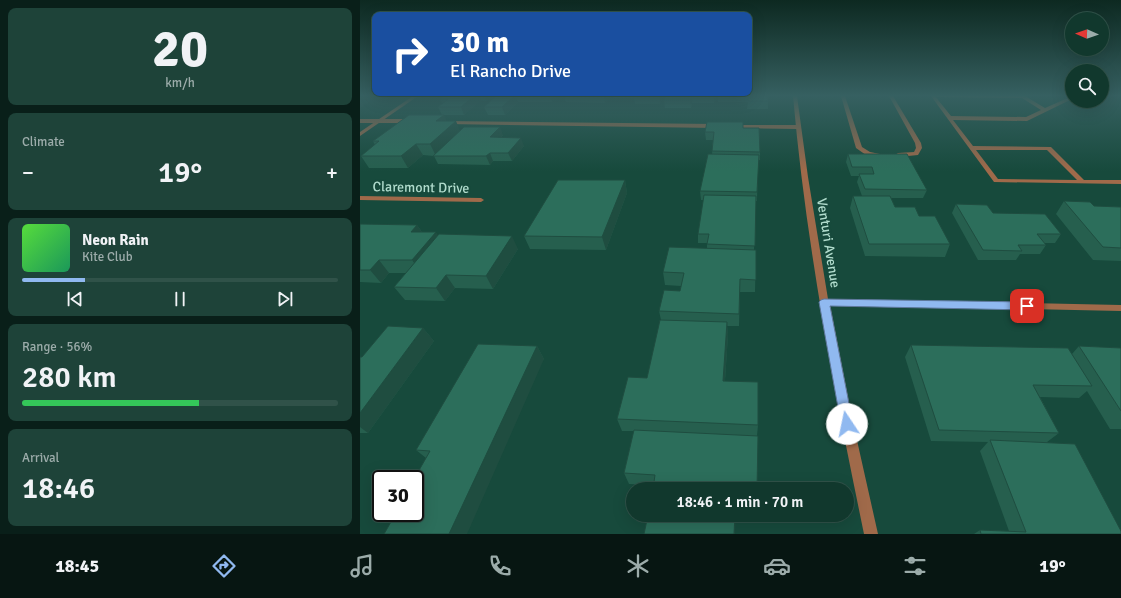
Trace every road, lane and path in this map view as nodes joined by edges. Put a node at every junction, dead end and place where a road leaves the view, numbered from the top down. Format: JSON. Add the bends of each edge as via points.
{"nodes":[{"id":1,"x":380,"y":121,"type":"joint"},
{"id":2,"x":419,"y":121,"type":"edge"},
{"id":3,"x":797,"y":121,"type":"edge"},
{"id":4,"x":851,"y":121,"type":"edge"},
{"id":5,"x":905,"y":121,"type":"edge"},
{"id":6,"x":951,"y":121,"type":"edge"},
{"id":7,"x":443,"y":122,"type":"edge"},
{"id":8,"x":798,"y":127,"type":"junction"},
{"id":9,"x":360,"y":134,"type":"edge"},
{"id":10,"x":972,"y":148,"type":"junction"},
{"id":11,"x":884,"y":155,"type":"edge"},
{"id":12,"x":892,"y":156,"type":"edge"},
{"id":13,"x":1083,"y":182,"type":"junction"},
{"id":14,"x":1121,"y":182,"type":"edge"},
{"id":15,"x":360,"y":198,"type":"edge"},
{"id":16,"x":481,"y":200,"type":"dead end"},
{"id":17,"x":824,"y":302,"type":"junction"},
{"id":18,"x":1121,"y":308,"type":"edge"},
{"id":19,"x":871,"y":534,"type":"edge"}],
"edges":[{"from":1,"to":2,"type":"street"},
{"from":1,"to":9,"type":"street"},
{"from":3,"to":8,"type":"street","name":"Venturi Avenue"},
{"from":4,"to":11,"type":"street","via":[[859,148],[868,154]]},
{"from":5,"to":12,"type":"street","via":[[919,148],[916,154]]},
{"from":6,"to":10,"type":"street"},
{"from":7,"to":8,"type":"street"},
{"from":8,"to":17,"type":"street","name":"Venturi Avenue"},
{"from":10,"to":13,"type":"street","via":[[1049,148]]},
{"from":10,"to":13,"type":"street","via":[[996,181]]},
{"from":13,"to":14,"type":"street"},
{"from":15,"to":16,"type":"street","name":"Claremont Drive"},
{"from":17,"to":18,"type":"street"},
{"from":17,"to":19,"type":"street","name":"Venturi Avenue"}]}
